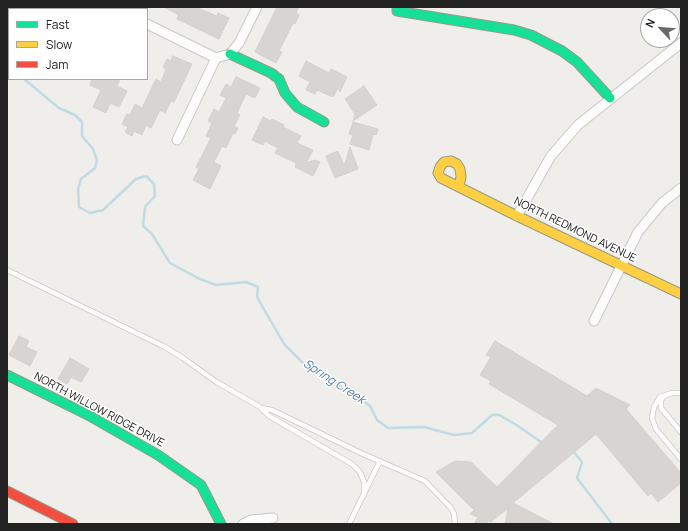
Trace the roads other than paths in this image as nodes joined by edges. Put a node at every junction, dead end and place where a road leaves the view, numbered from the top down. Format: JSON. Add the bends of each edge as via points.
{"nodes":[{"id":1,"x":257,"y":7,"type":"edge"},
{"id":2,"x":397,"y":9,"type":"edge"},
{"id":3,"x":148,"y":24,"type":"edge"},
{"id":4,"x":681,"y":43,"type":"edge"},
{"id":5,"x":230,"y":54,"type":"junction"},
{"id":6,"x":216,"y":58,"type":"junction"},
{"id":7,"x":610,"y":98,"type":"junction"},
{"id":8,"x":324,"y":122,"type":"dead end"},
{"id":9,"x":177,"y":140,"type":"dead end"},
{"id":10,"x":459,"y":186,"type":"dead end"},
{"id":11,"x":681,"y":188,"type":"edge"},
{"id":12,"x":517,"y":216,"type":"junction"},
{"id":13,"x":621,"y":266,"type":"junction"},
{"id":14,"x":7,"y":270,"type":"edge"},
{"id":15,"x":681,"y":294,"type":"edge"},
{"id":16,"x":594,"y":321,"type":"dead end"},
{"id":17,"x":7,"y":375,"type":"edge"},
{"id":18,"x":681,"y":393,"type":"edge"},
{"id":19,"x":665,"y":394,"type":"junction"},
{"id":20,"x":260,"y":407,"type":"junction"},
{"id":21,"x":681,"y":432,"type":"edge"},
{"id":22,"x":681,"y":459,"type":"edge"},
{"id":23,"x":380,"y":461,"type":"junction"},
{"id":24,"x":7,"y":491,"type":"edge"},
{"id":25,"x":364,"y":495,"type":"junction"},
{"id":26,"x":273,"y":518,"type":"dead end"},
{"id":27,"x":73,"y":524,"type":"edge"},
{"id":28,"x":221,"y":524,"type":"edge"},
{"id":29,"x":243,"y":524,"type":"edge"},
{"id":30,"x":349,"y":524,"type":"edge"},
{"id":31,"x":454,"y":524,"type":"edge"}],
"edges":[{"from":1,"to":5,"type":"street","via":[[239,43]]},
{"from":2,"to":7,"type":"street","via":[[530,35],[562,51],[577,62]]},
{"from":3,"to":6,"type":"street"},
{"from":4,"to":7,"type":"street"},
{"from":5,"to":6,"type":"street"},
{"from":5,"to":8,"type":"street","via":[[271,73],[279,79],[285,93],[297,107]]},
{"from":6,"to":9,"type":"street"},
{"from":7,"to":12,"type":"street","via":[[578,125],[551,156]]},
{"from":10,"to":12,"type":"street","name":"NORTH REDMOND AVENUE"},
{"from":11,"to":13,"type":"street","via":[[662,203],[638,232]]},
{"from":12,"to":13,"type":"street","name":"NORTH REDMOND AVENUE"},
{"from":13,"to":15,"type":"street","name":"NORTH REDMOND AVENUE"},
{"from":13,"to":16,"type":"street"},
{"from":14,"to":20,"type":"lane","via":[[165,347],[215,381]]},
{"from":17,"to":28,"type":"street","name":"NORTH WILLOW RIDGE DRIVE","via":[[88,414],[158,455],[201,485]]},
{"from":18,"to":19,"type":"lane"},
{"from":19,"to":21,"type":"lane","via":[[661,408]]},
{"from":19,"to":22,"type":"lane","via":[[654,407],[653,424]]},
{"from":20,"to":23,"type":"lane","via":[[272,410]]},
{"from":20,"to":25,"type":"lane","via":[[269,416],[352,464],[360,472],[364,482]]},
{"from":23,"to":25,"type":"lane"},
{"from":23,"to":31,"type":"lane","via":[[428,484],[451,508]]},
{"from":24,"to":27,"type":"street"},
{"from":25,"to":30,"type":"lane"},
{"from":26,"to":29,"type":"street","via":[[251,520]]}]}
